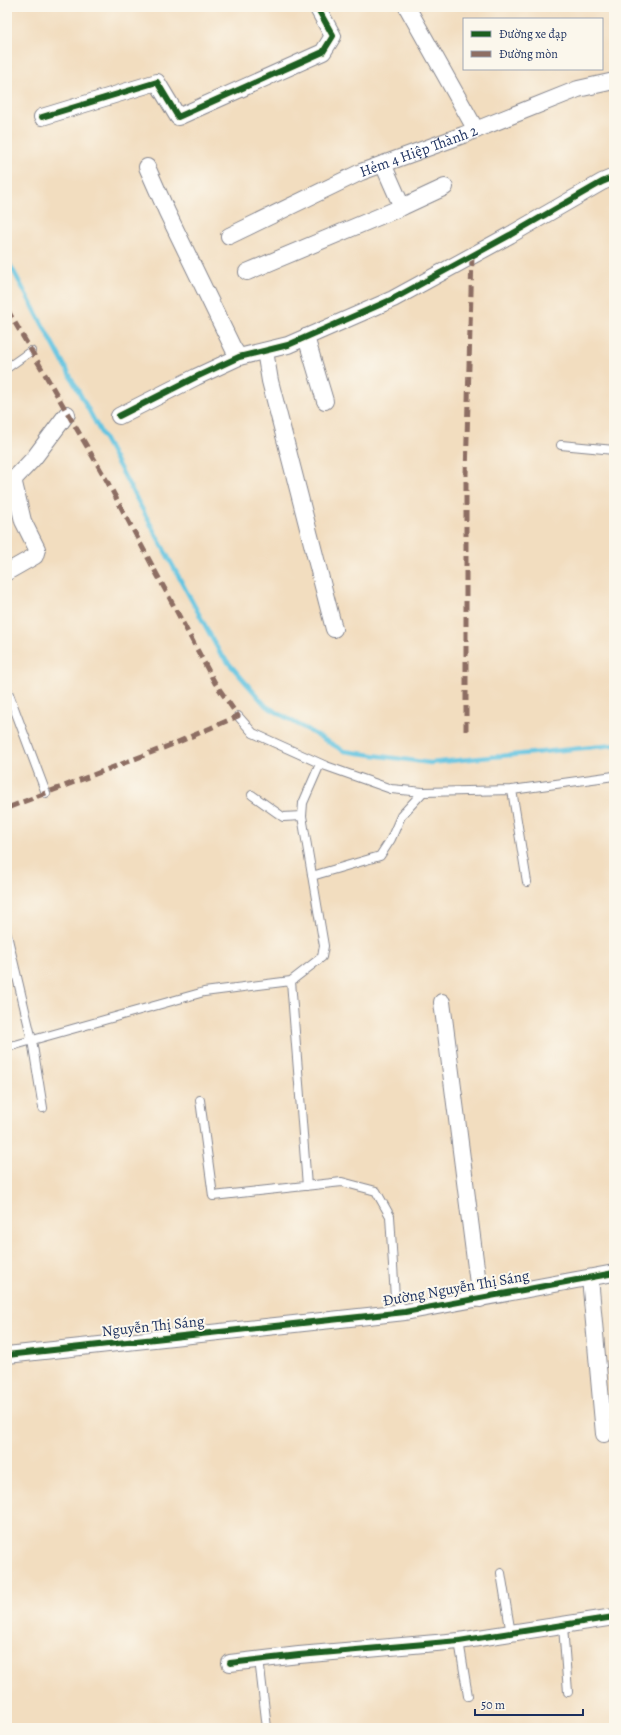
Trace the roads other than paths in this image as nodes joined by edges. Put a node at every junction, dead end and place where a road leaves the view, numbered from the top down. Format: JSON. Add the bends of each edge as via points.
{"nodes":[{"id":1,"x":317,"y":7,"type":"edge"},
{"id":2,"x":407,"y":7,"type":"edge"},
{"id":3,"x":614,"y":81,"type":"edge"},
{"id":4,"x":42,"y":117,"type":"dead end"},
{"id":5,"x":476,"y":130,"type":"junction"},
{"id":6,"x":383,"y":164,"type":"junction"},
{"id":7,"x":147,"y":167,"type":"dead end"},
{"id":8,"x":614,"y":177,"type":"edge"},
{"id":9,"x":445,"y":187,"type":"dead end"},
{"id":10,"x":402,"y":207,"type":"junction"},
{"id":11,"x":229,"y":236,"type":"dead end"},
{"id":12,"x":247,"y":272,"type":"dead end"},
{"id":13,"x":306,"y":337,"type":"junction"},
{"id":14,"x":31,"y":351,"type":"dead end"},
{"id":15,"x":265,"y":351,"type":"junction"},
{"id":16,"x":239,"y":358,"type":"junction"},
{"id":17,"x":7,"y":368,"type":"edge"},
{"id":18,"x":325,"y":401,"type":"dead end"},
{"id":19,"x":67,"y":414,"type":"dead end"},
{"id":20,"x":119,"y":416,"type":"dead end"},
{"id":21,"x":561,"y":445,"type":"dead end"},
{"id":22,"x":614,"y":450,"type":"edge"},
{"id":23,"x":7,"y":572,"type":"edge"},
{"id":24,"x":334,"y":629,"type":"dead end"},
{"id":25,"x":7,"y":689,"type":"edge"},
{"id":26,"x":238,"y":716,"type":"dead end"},
{"id":27,"x":320,"y":764,"type":"junction"},
{"id":28,"x":614,"y":776,"type":"edge"},
{"id":29,"x":512,"y":790,"type":"junction"},
{"id":30,"x":46,"y":792,"type":"dead end"},
{"id":31,"x":423,"y":792,"type":"junction"},
{"id":32,"x":252,"y":795,"type":"dead end"},
{"id":33,"x":302,"y":816,"type":"junction"},
{"id":34,"x":312,"y":876,"type":"junction"},
{"id":35,"x":527,"y":882,"type":"dead end"},
{"id":36,"x":7,"y":935,"type":"edge"},
{"id":37,"x":291,"y":981,"type":"junction"},
{"id":38,"x":442,"y":1002,"type":"dead end"},
{"id":39,"x":32,"y":1040,"type":"junction"},
{"id":40,"x":7,"y":1046,"type":"edge"},
{"id":41,"x":200,"y":1100,"type":"dead end"},
{"id":42,"x":43,"y":1108,"type":"dead end"},
{"id":43,"x":307,"y":1186,"type":"junction"},
{"id":44,"x":614,"y":1273,"type":"edge"},
{"id":45,"x":590,"y":1278,"type":"junction"},
{"id":46,"x":480,"y":1299,"type":"junction"},
{"id":47,"x":405,"y":1312,"type":"junction"},
{"id":48,"x":302,"y":1323,"type":"joint"},
{"id":49,"x":7,"y":1355,"type":"edge"},
{"id":50,"x":604,"y":1434,"type":"dead end"},
{"id":51,"x":501,"y":1573,"type":"dead end"},
{"id":52,"x":614,"y":1617,"type":"edge"},
{"id":53,"x":563,"y":1626,"type":"junction"},
{"id":54,"x":511,"y":1634,"type":"junction"},
{"id":55,"x":459,"y":1641,"type":"junction"},
{"id":56,"x":259,"y":1659,"type":"junction"},
{"id":57,"x":230,"y":1663,"type":"dead end"},
{"id":58,"x":568,"y":1692,"type":"dead end"},
{"id":59,"x":468,"y":1696,"type":"dead end"},
{"id":60,"x":267,"y":1728,"type":"edge"}],
"edges":[{"from":1,"to":4,"type":"street","via":[[333,36],[323,52],[178,117],[157,82]]},
{"from":2,"to":5,"type":"street"},
{"from":3,"to":5,"type":"street","name":"Hẻm 4 Hiệp Thành 2","via":[[578,89]]},
{"from":5,"to":6,"type":"street","name":"Hẻm 4 Hiệp Thành 2"},
{"from":6,"to":10,"type":"street"},
{"from":6,"to":11,"type":"street","name":"Hẻm 4 Hiệp Thành 2","via":[[361,172]]},
{"from":7,"to":16,"type":"street"},
{"from":8,"to":13,"type":"street","via":[[393,299]]},
{"from":9,"to":10,"type":"street"},
{"from":10,"to":12,"type":"street"},
{"from":13,"to":15,"type":"street"},
{"from":13,"to":18,"type":"street"},
{"from":14,"to":17,"type":"lane"},
{"from":15,"to":16,"type":"street"},
{"from":15,"to":24,"type":"street","via":[[272,389]]},
{"from":16,"to":20,"type":"street"},
{"from":19,"to":23,"type":"street","via":[[16,478],[15,490],[23,521],[37,549],[35,556]]},
{"from":21,"to":22,"type":"lane"},
{"from":25,"to":30,"type":"lane"},
{"from":26,"to":27,"type":"lane","via":[[253,733]]},
{"from":27,"to":31,"type":"lane","via":[[391,789]]},
{"from":27,"to":33,"type":"lane","via":[[303,802]]},
{"from":28,"to":29,"type":"lane"},
{"from":29,"to":31,"type":"lane"},
{"from":29,"to":35,"type":"lane"},
{"from":31,"to":34,"type":"lane","via":[[401,816],[380,856]]},
{"from":32,"to":33,"type":"lane","via":[[283,817]]},
{"from":33,"to":34,"type":"lane"},
{"from":34,"to":37,"type":"lane","via":[[324,946],[322,957]]},
{"from":36,"to":39,"type":"lane"},
{"from":37,"to":39,"type":"lane","via":[[204,992]]},
{"from":37,"to":43,"type":"lane"},
{"from":38,"to":46,"type":"street"},
{"from":39,"to":40,"type":"lane"},
{"from":39,"to":42,"type":"lane"},
{"from":41,"to":43,"type":"lane","via":[[213,1196]]},
{"from":43,"to":47,"type":"lane","via":[[342,1182],[376,1191],[390,1216],[395,1298]]},
{"from":44,"to":45,"type":"street","name":"Đường Nguyễn Thị Sáng"},
{"from":45,"to":46,"type":"street","name":"Đường Nguyễn Thị Sáng"},
{"from":45,"to":50,"type":"street"},
{"from":46,"to":47,"type":"street","name":"Đường Nguyễn Thị Sáng"},
{"from":47,"to":48,"type":"street","name":"Đường Nguyễn Thị Sáng"},
{"from":48,"to":49,"type":"street","name":"Nguyễn Thị Sáng"},
{"from":51,"to":54,"type":"lane"},
{"from":52,"to":53,"type":"street"},
{"from":53,"to":54,"type":"street"},
{"from":53,"to":58,"type":"lane"},
{"from":54,"to":55,"type":"street"},
{"from":55,"to":56,"type":"street"},
{"from":55,"to":59,"type":"lane"},
{"from":56,"to":57,"type":"street"},
{"from":56,"to":60,"type":"lane"}]}
